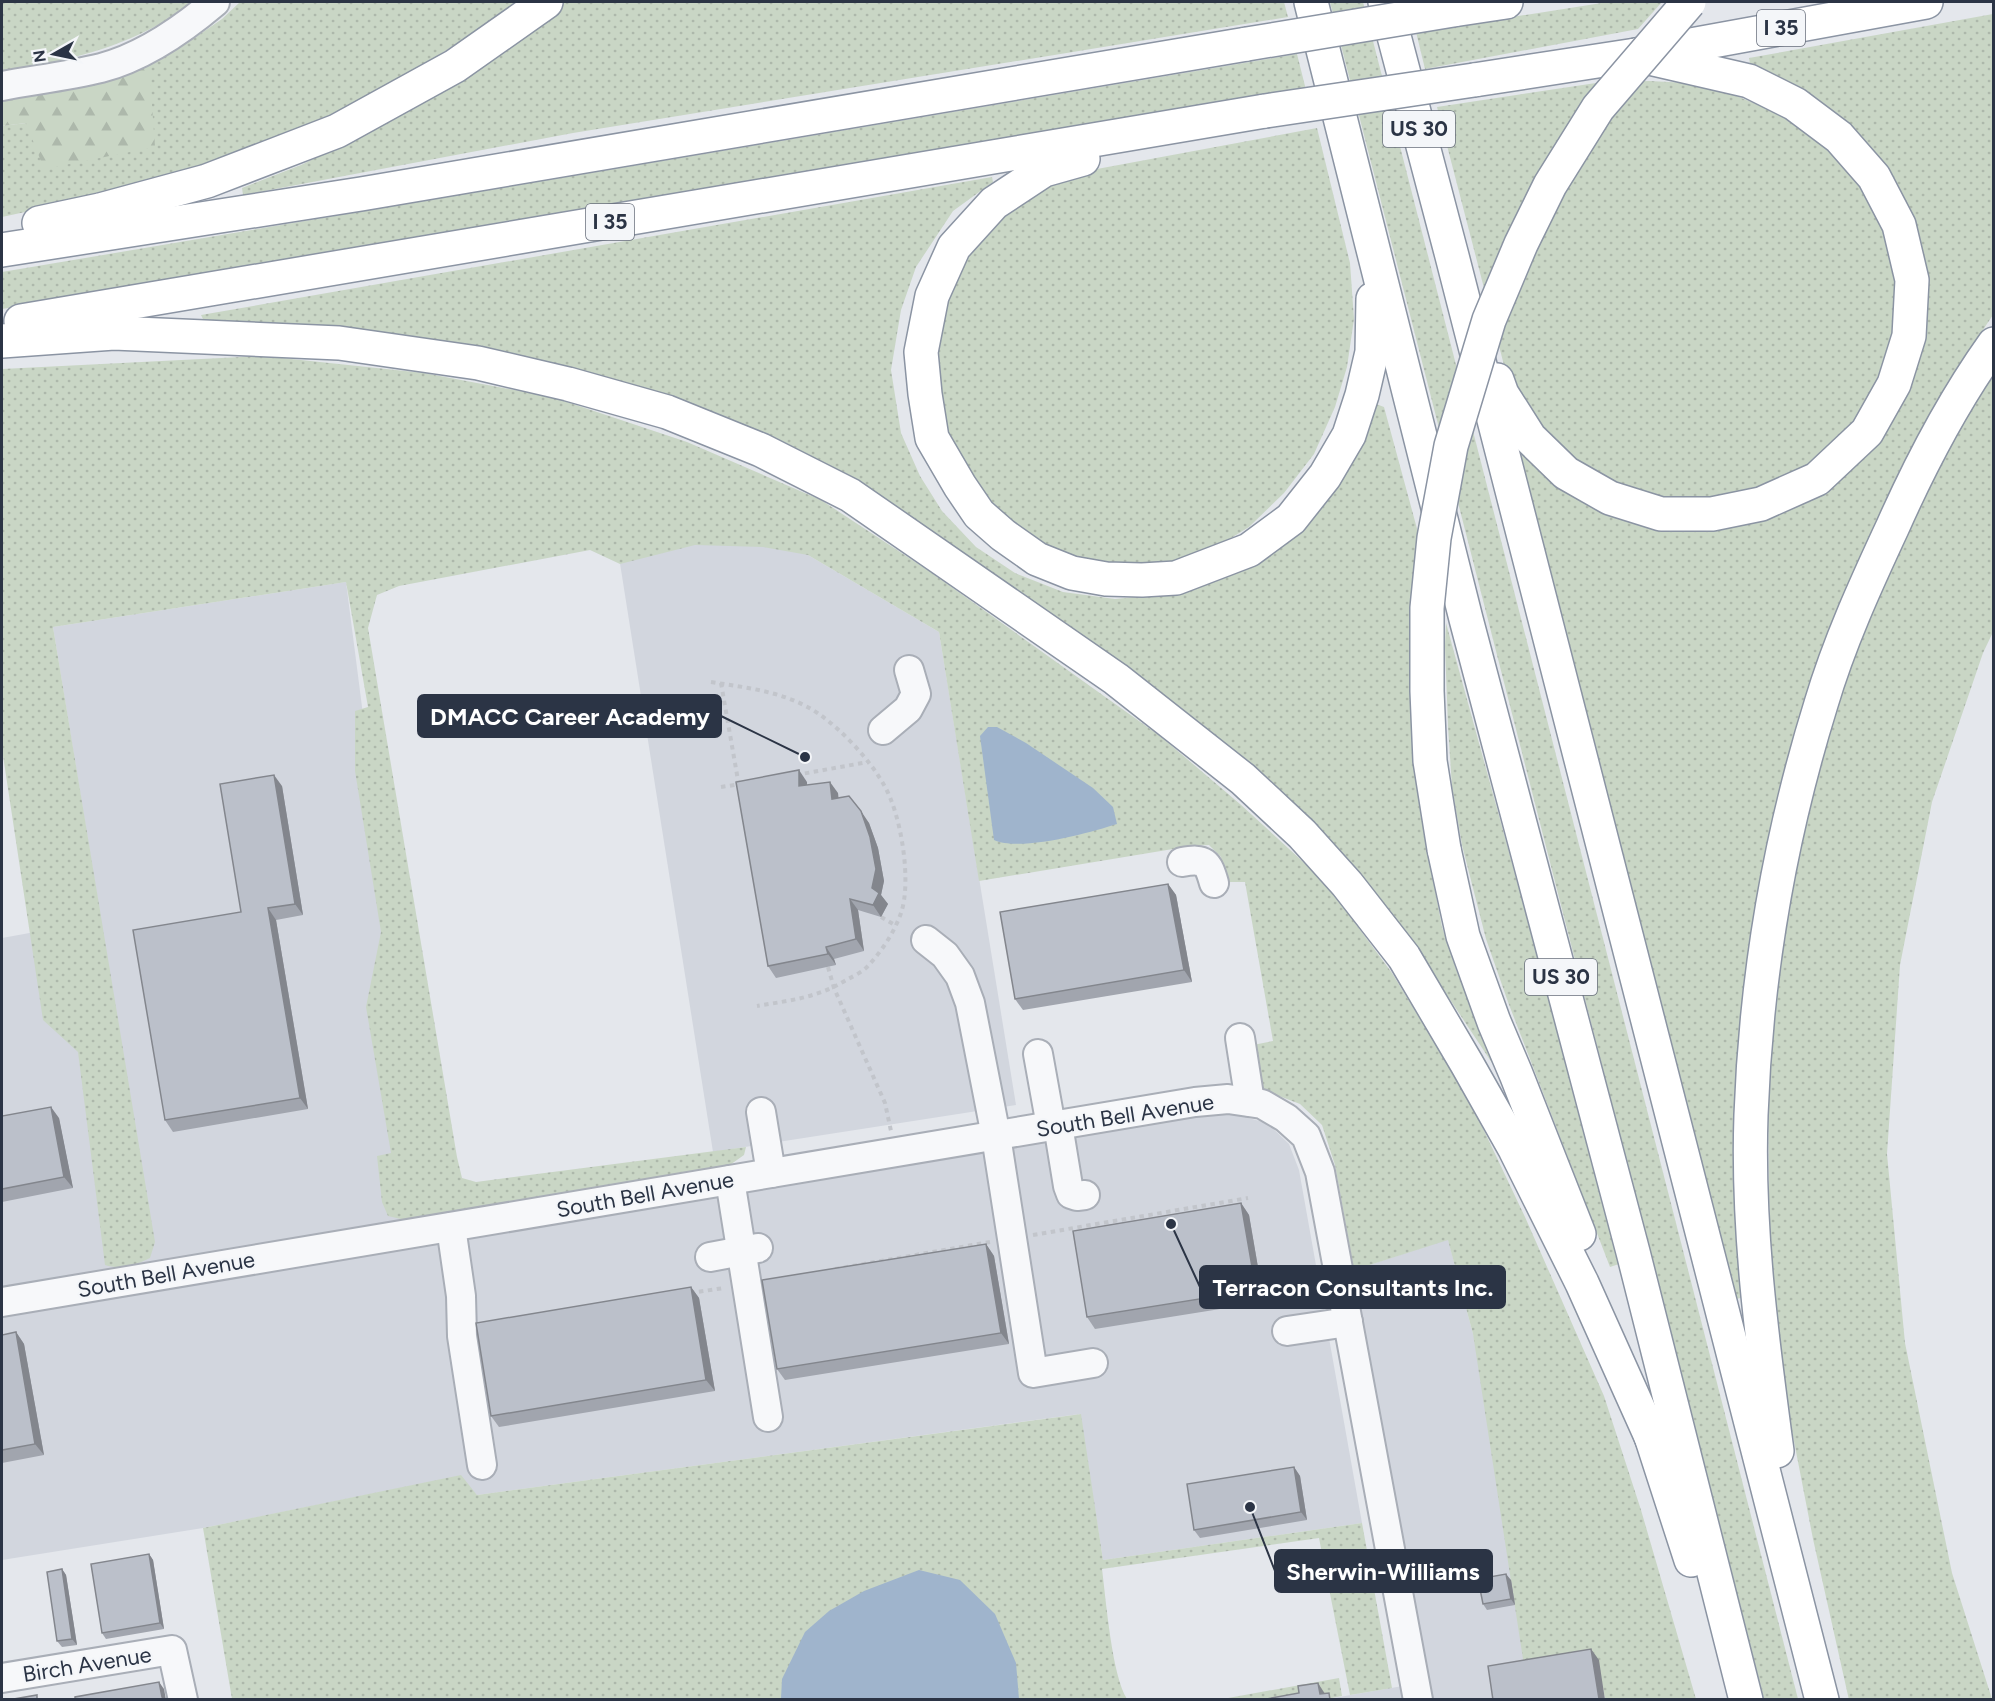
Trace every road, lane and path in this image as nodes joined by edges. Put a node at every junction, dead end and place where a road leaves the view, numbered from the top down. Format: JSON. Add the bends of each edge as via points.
{"nodes":[{"id":1,"x":215,"y":2,"type":"edge"},
{"id":2,"x":546,"y":2,"type":"edge"},
{"id":3,"x":1311,"y":2,"type":"edge"},
{"id":4,"x":1385,"y":2,"type":"edge"},
{"id":5,"x":1506,"y":2,"type":"edge"},
{"id":6,"x":1689,"y":2,"type":"edge"},
{"id":7,"x":1926,"y":2,"type":"edge"},
{"id":8,"x":1636,"y":55,"type":"junction"},
{"id":9,"x":2,"y":86,"type":"edge"},
{"id":10,"x":1219,"y":119,"type":"junction"},
{"id":11,"x":2,"y":231,"type":"edge"},
{"id":12,"x":2,"y":250,"type":"edge"},
{"id":13,"x":1374,"y":255,"type":"junction"},
{"id":14,"x":1452,"y":256,"type":"junction"},
{"id":15,"x":2,"y":324,"type":"edge"},
{"id":16,"x":2,"y":341,"type":"edge"},
{"id":17,"x":1994,"y":344,"type":"edge"},
{"id":18,"x":909,"y":670,"type":"dead end"},
{"id":19,"x":711,"y":682,"type":"dead end"},
{"id":20,"x":721,"y":683,"type":"junction"},
{"id":21,"x":883,"y":730,"type":"dead end"},
{"id":22,"x":868,"y":762,"type":"junction"},
{"id":23,"x":786,"y":776,"type":"edge"},
{"id":24,"x":750,"y":782,"type":"edge"},
{"id":25,"x":738,"y":784,"type":"junction"},
{"id":26,"x":722,"y":787,"type":"dead end"},
{"id":27,"x":739,"y":790,"type":"edge"},
{"id":28,"x":1182,"y":861,"type":"dead end"},
{"id":29,"x":1214,"y":883,"type":"dead end"},
{"id":30,"x":881,"y":917,"type":"dead end"},
{"id":31,"x":895,"y":925,"type":"junction"},
{"id":32,"x":926,"y":940,"type":"dead end"},
{"id":33,"x":828,"y":967,"type":"edge"},
{"id":34,"x":834,"y":988,"type":"junction"},
{"id":35,"x":757,"y":1006,"type":"dead end"},
{"id":36,"x":1240,"y":1038,"type":"dead end"},
{"id":37,"x":1038,"y":1054,"type":"dead end"},
{"id":38,"x":1250,"y":1102,"type":"junction"},
{"id":39,"x":761,"y":1112,"type":"dead end"},
{"id":40,"x":1054,"y":1126,"type":"junction"},
{"id":41,"x":996,"y":1136,"type":"junction"},
{"id":42,"x":895,"y":1152,"type":"junction"},
{"id":43,"x":771,"y":1173,"type":"junction"},
{"id":44,"x":730,"y":1180,"type":"junction"},
{"id":45,"x":1085,"y":1195,"type":"dead end"},
{"id":46,"x":451,"y":1227,"type":"junction"},
{"id":47,"x":750,"y":1249,"type":"junction"},
{"id":48,"x":710,"y":1257,"type":"dead end"},
{"id":49,"x":747,"y":1284,"type":"junction"},
{"id":50,"x":690,"y":1293,"type":"edge"},
{"id":51,"x":2,"y":1302,"type":"edge"},
{"id":52,"x":1348,"y":1322,"type":"junction"},
{"id":53,"x":1287,"y":1331,"type":"dead end"},
{"id":54,"x":1093,"y":1363,"type":"dead end"},
{"id":55,"x":771,"y":1416,"type":"dead end"},
{"id":56,"x":1653,"y":1442,"type":"junction"},
{"id":57,"x":482,"y":1465,"type":"dead end"},
{"id":58,"x":2,"y":1678,"type":"edge"},
{"id":59,"x":183,"y":1700,"type":"edge"},
{"id":60,"x":1418,"y":1700,"type":"edge"},
{"id":61,"x":1734,"y":1700,"type":"edge"},
{"id":62,"x":1746,"y":1700,"type":"edge"},
{"id":63,"x":1822,"y":1700,"type":"edge"},
{"id":64,"x":1829,"y":1700,"type":"edge"}],
"edges":[{"from":1,"to":9,"type":"street","via":[[148,49],[102,67]]},
{"from":2,"to":11,"type":"highway","via":[[455,66],[337,130],[207,181]]},
{"from":3,"to":13,"type":"highway","number":"US 30"},
{"from":4,"to":14,"type":"highway","number":"US 30"},
{"from":5,"to":12,"type":"highway","bridge":true,"via":[[361,194]]},
{"from":6,"to":56,"type":"highway","bridge":true,"via":[[1598,108],[1550,185],[1521,244],[1489,320],[1451,446],[1434,538],[1427,608],[1430,761],[1463,936],[1596,1278]]},
{"from":7,"to":8,"type":"highway","number":"I 35"},
{"from":8,"to":10,"type":"highway","number":"I 35","bridge":true},
{"from":8,"to":14,"type":"highway","via":[[1749,81],[1795,104],[1839,136],[1874,177],[1899,225],[1912,280],[1910,336],[1894,384],[1867,432],[1818,478],[1761,504],[1712,514],[1662,514],[1610,498],[1566,473],[1530,438],[1502,394]]},
{"from":10,"to":13,"type":"highway","via":[[1044,170],[994,203],[954,247],[932,296],[921,352],[932,438],[979,514],[1037,558],[1072,573],[1106,579],[1176,578],[1249,550],[1291,519],[1325,476],[1348,435],[1372,352]]},
{"from":10,"to":15,"type":"highway","number":"I 35"},
{"from":13,"to":62,"type":"highway","number":"US 30"},
{"from":14,"to":63,"type":"highway","number":"US 30"},
{"from":16,"to":56,"type":"highway","via":[[114,333],[339,343],[478,363],[667,412],[761,450],[850,495],[1116,679],[1243,779],[1302,834],[1347,884],[1404,957],[1515,1149],[1582,1283]]},
{"from":17,"to":64,"type":"highway","via":[[1970,377],[1913,481],[1858,602],[1821,703],[1788,829],[1767,943],[1751,1117],[1752,1202],[1762,1340],[1778,1461]]},
{"from":18,"to":21,"type":"street","via":[[916,694],[908,709]]},
{"from":19,"to":20,"type":"path"},
{"from":20,"to":22,"type":"path","via":[[788,697],[820,714]]},
{"from":20,"to":25,"type":"path"},
{"from":22,"to":23,"type":"path"},
{"from":22,"to":31,"type":"path","via":[[885,786],[898,822],[906,866],[902,912]]},
{"from":24,"to":25,"type":"path"},
{"from":25,"to":26,"type":"path"},
{"from":25,"to":27,"type":"path"},
{"from":28,"to":29,"type":"street","via":[[1206,863]]},
{"from":30,"to":31,"type":"path"},
{"from":31,"to":34,"type":"path","via":[[866,968]]},
{"from":32,"to":41,"type":"street","via":[[960,976],[970,1003]]},
{"from":33,"to":34,"type":"path"},
{"from":34,"to":35,"type":"path","via":[[813,997]]},
{"from":34,"to":42,"type":"path","via":[[885,1103]]},
{"from":36,"to":38,"type":"street"},
{"from":37,"to":40,"type":"street"},
{"from":38,"to":40,"type":"street","name":"South Bell Avenue","via":[[1195,1102]]},
{"from":38,"to":52,"type":"street","name":"South Bell Avenue","via":[[1262,1104],[1286,1118],[1306,1136],[1320,1172]]},
{"from":39,"to":43,"type":"street"},
{"from":40,"to":41,"type":"street","name":"South Bell Avenue"},
{"from":40,"to":45,"type":"street","via":[[1071,1194]]},
{"from":41,"to":42,"type":"street","name":"South Bell Avenue"},
{"from":41,"to":54,"type":"street","via":[[1033,1373]]},
{"from":42,"to":43,"type":"street","name":"South Bell Avenue"},
{"from":43,"to":44,"type":"street","name":"South Bell Avenue"},
{"from":44,"to":46,"type":"street","name":"South Bell Avenue"},
{"from":44,"to":47,"type":"street"},
{"from":46,"to":51,"type":"street","name":"South Bell Avenue"},
{"from":46,"to":57,"type":"street","via":[[462,1336]]},
{"from":47,"to":48,"type":"street"},
{"from":47,"to":49,"type":"street"},
{"from":49,"to":50,"type":"path"},
{"from":49,"to":55,"type":"street"},
{"from":52,"to":53,"type":"street"},
{"from":52,"to":60,"type":"street","name":"South Bell Avenue"},
{"from":56,"to":61,"type":"highway"},
{"from":58,"to":59,"type":"street","name":"Birch Avenue","via":[[172,1650]]}]}
